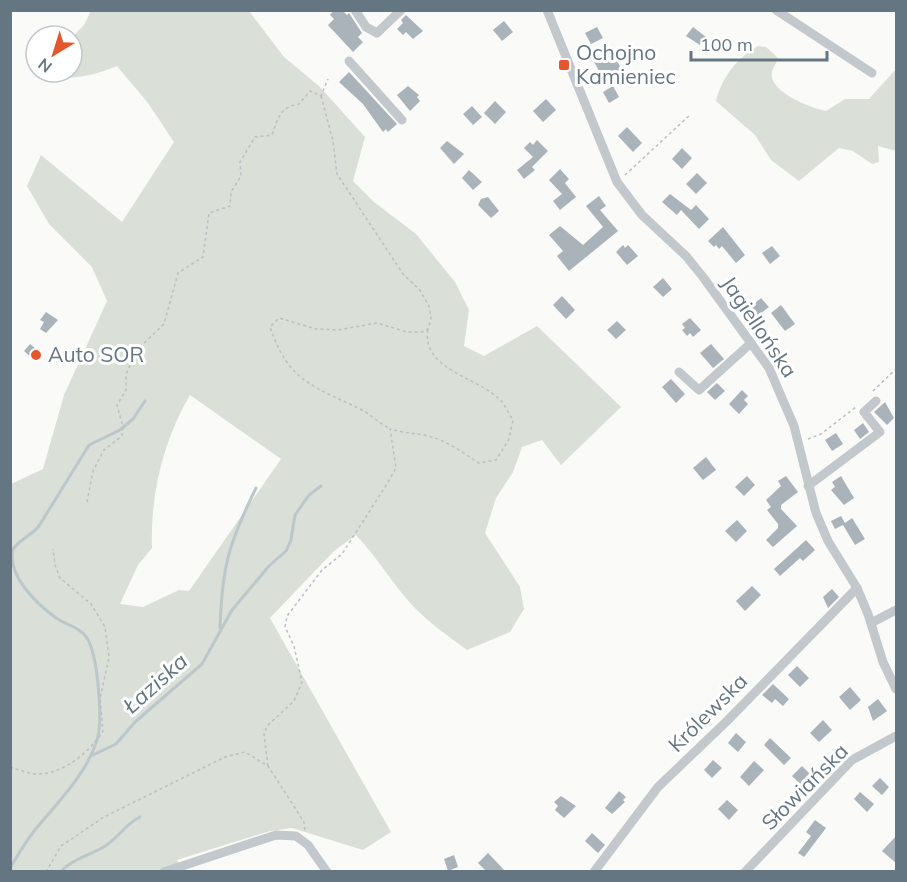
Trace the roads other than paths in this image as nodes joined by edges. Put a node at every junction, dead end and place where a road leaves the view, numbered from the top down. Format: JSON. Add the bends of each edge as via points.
{"nodes":[{"id":1,"x":355,"y":10,"type":"edge"},
{"id":2,"x":401,"y":10,"type":"edge"},
{"id":3,"x":547,"y":10,"type":"edge"},
{"id":4,"x":776,"y":10,"type":"edge"},
{"id":5,"x":349,"y":61,"type":"dead end"},
{"id":6,"x":872,"y":73,"type":"dead end"},
{"id":7,"x":402,"y":120,"type":"dead end"},
{"id":8,"x":751,"y":343,"type":"junction"},
{"id":9,"x":679,"y":372,"type":"dead end"},
{"id":10,"x":872,"y":398,"type":"road end"},
{"id":11,"x":808,"y":486,"type":"junction"},
{"id":12,"x":857,"y":588,"type":"junction"},
{"id":13,"x":897,"y":610,"type":"edge"},
{"id":14,"x":871,"y":623,"type":"junction"},
{"id":15,"x":897,"y":689,"type":"edge"},
{"id":16,"x":897,"y":736,"type":"edge"},
{"id":17,"x":164,"y":872,"type":"edge"},
{"id":18,"x":327,"y":872,"type":"edge"},
{"id":19,"x":594,"y":872,"type":"edge"},
{"id":20,"x":745,"y":872,"type":"edge"}],
"edges":[{"from":1,"to":2,"type":"street","via":[[366,27],[377,33]]},
{"from":3,"to":8,"type":"street","name":"Jagiellońska","via":[[617,182],[642,215],[686,256]]},
{"from":4,"to":6,"type":"street"},
{"from":5,"to":7,"type":"street"},
{"from":8,"to":9,"type":"street","via":[[699,390]]},
{"from":8,"to":11,"type":"street","name":"Jagiellońska","via":[[783,396]]},
{"from":10,"to":11,"type":"street","via":[[864,412],[879,432]]},
{"from":11,"to":12,"type":"street","name":"Jagiellońska","via":[[828,541]]},
{"from":12,"to":14,"type":"street","name":"Jagiellońska"},
{"from":12,"to":19,"type":"street","name":"Królewska","via":[[658,786]]},
{"from":13,"to":14,"type":"street"},
{"from":14,"to":15,"type":"street","name":"Jagiellońska","via":[[883,662]]},
{"from":16,"to":20,"type":"street","name":"Słowiańska","via":[[852,760]]},
{"from":17,"to":18,"type":"street","via":[[276,835],[296,836],[308,845]]}]}
